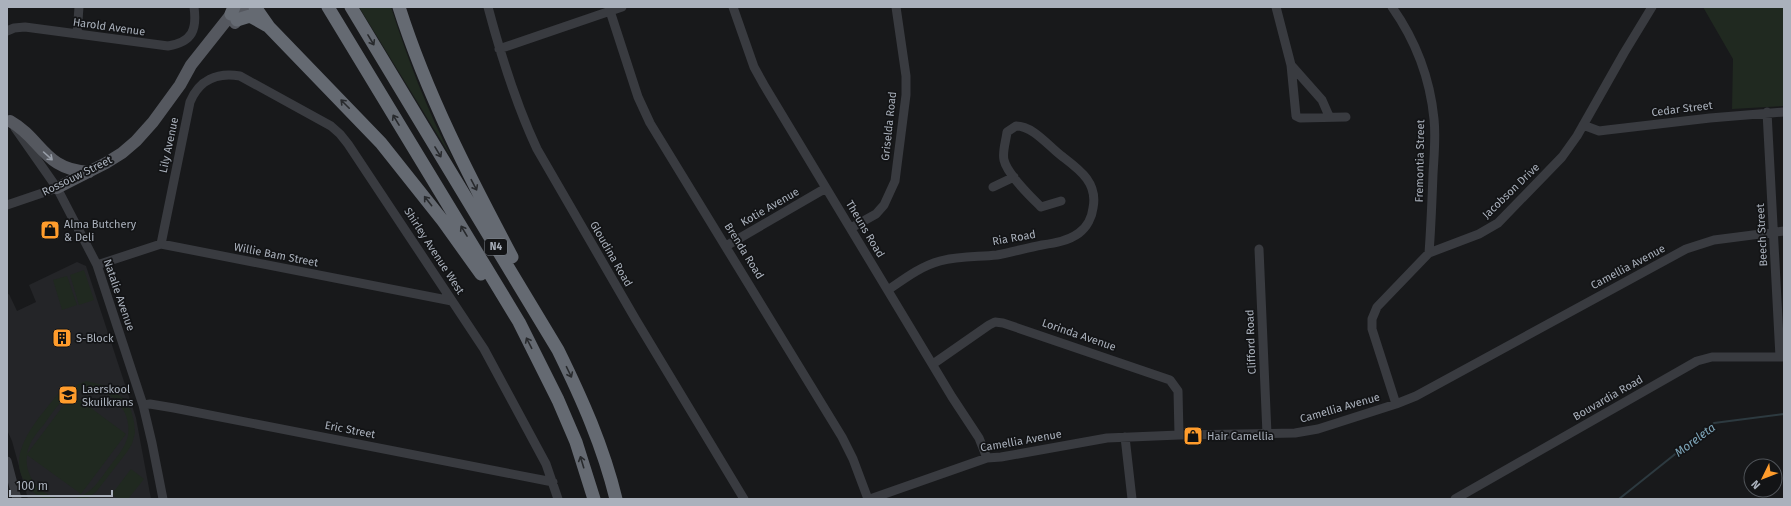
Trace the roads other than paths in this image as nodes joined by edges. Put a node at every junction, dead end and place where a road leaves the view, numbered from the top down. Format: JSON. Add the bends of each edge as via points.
{"nodes":[{"id":1,"x":79,"y":7,"type":"edge"},
{"id":2,"x":194,"y":7,"type":"edge"},
{"id":3,"x":247,"y":7,"type":"edge"},
{"id":4,"x":255,"y":7,"type":"edge"},
{"id":5,"x":328,"y":7,"type":"edge"},
{"id":6,"x":350,"y":7,"type":"edge"},
{"id":7,"x":399,"y":7,"type":"edge"},
{"id":8,"x":488,"y":7,"type":"edge"},
{"id":9,"x":622,"y":7,"type":"edge"},
{"id":10,"x":733,"y":7,"type":"edge"},
{"id":11,"x":896,"y":7,"type":"edge"},
{"id":12,"x":1276,"y":7,"type":"edge"},
{"id":13,"x":1392,"y":7,"type":"edge"},
{"id":14,"x":1652,"y":7,"type":"edge"},
{"id":15,"x":610,"y":11,"type":"junction"},
{"id":16,"x":235,"y":12,"type":"edge"},
{"id":17,"x":270,"y":27,"type":"junction"},
{"id":18,"x":7,"y":31,"type":"edge"},
{"id":19,"x":76,"y":34,"type":"junction"},
{"id":20,"x":499,"y":49,"type":"junction"},
{"id":21,"x":1291,"y":65,"type":"junction"},
{"id":22,"x":229,"y":74,"type":"joint"},
{"id":23,"x":1768,"y":112,"type":"junction"},
{"id":24,"x":1784,"y":112,"type":"edge"},
{"id":25,"x":1329,"y":116,"type":"junction"},
{"id":26,"x":1346,"y":117,"type":"dead end"},
{"id":27,"x":8,"y":120,"type":"edge"},
{"id":28,"x":1583,"y":125,"type":"junction"},
{"id":29,"x":89,"y":172,"type":"junction"},
{"id":30,"x":1014,"y":177,"type":"junction"},
{"id":31,"x":993,"y":187,"type":"dead end"},
{"id":32,"x":57,"y":188,"type":"junction"},
{"id":33,"x":826,"y":188,"type":"junction"},
{"id":34,"x":1061,"y":201,"type":"dead end"},
{"id":35,"x":7,"y":205,"type":"edge"},
{"id":36,"x":851,"y":228,"type":"junction"},
{"id":37,"x":1784,"y":231,"type":"edge"},
{"id":38,"x":1774,"y":232,"type":"junction"},
{"id":39,"x":161,"y":244,"type":"junction"},
{"id":40,"x":726,"y":246,"type":"junction"},
{"id":41,"x":1259,"y":249,"type":"dead end"},
{"id":42,"x":1429,"y":253,"type":"junction"},
{"id":43,"x":97,"y":265,"type":"junction"},
{"id":44,"x":888,"y":290,"type":"junction"},
{"id":45,"x":452,"y":301,"type":"junction"},
{"id":46,"x":519,"y":322,"type":"junction"},
{"id":47,"x":558,"y":350,"type":"junction"},
{"id":48,"x":1782,"y":357,"type":"edge"},
{"id":49,"x":933,"y":364,"type":"junction"},
{"id":50,"x":1396,"y":404,"type":"junction"},
{"id":51,"x":143,"y":405,"type":"junction"},
{"id":52,"x":1267,"y":434,"type":"junction"},
{"id":53,"x":1179,"y":435,"type":"junction"},
{"id":54,"x":1125,"y":437,"type":"junction"},
{"id":55,"x":987,"y":458,"type":"junction"},
{"id":56,"x":7,"y":461,"type":"edge"},
{"id":57,"x":553,"y":482,"type":"junction"},
{"id":58,"x":17,"y":499,"type":"edge"},
{"id":59,"x":163,"y":499,"type":"edge"},
{"id":60,"x":558,"y":499,"type":"edge"},
{"id":61,"x":594,"y":499,"type":"edge"},
{"id":62,"x":616,"y":499,"type":"edge"},
{"id":63,"x":744,"y":499,"type":"edge"},
{"id":64,"x":869,"y":499,"type":"edge"},
{"id":65,"x":1132,"y":499,"type":"edge"},
{"id":66,"x":1455,"y":499,"type":"edge"}],
"edges":[{"from":1,"to":19,"type":"street"},
{"from":2,"to":19,"type":"street","name":"Harold Avenue","via":[[196,21],[193,30],[177,44],[168,46]]},
{"from":3,"to":16,"type":"main road","name":"Rossouw Street"},
{"from":4,"to":17,"type":"highway"},
{"from":46,"to":5,"type":"highway","number":"N4","one_way":true},
{"from":6,"to":47,"type":"highway","number":"N4","one_way":true},
{"from":7,"to":47,"type":"highway","one_way":true,"via":[[421,69],[460,158]]},
{"from":8,"to":20,"type":"street","name":"Gloudina Road"},
{"from":9,"to":15,"type":"street"},
{"from":10,"to":33,"type":"street","name":"Theuns Road","via":[[758,73]]},
{"from":11,"to":36,"type":"street","name":"Griselda Road","via":[[906,76],[906,95],[895,181],[884,205],[876,214]]},
{"from":12,"to":21,"type":"street"},
{"from":13,"to":42,"type":"street","name":"Fremontia Street","via":[[1416,47],[1428,80],[1434,120]]},
{"from":14,"to":28,"type":"street","name":"Jacobson Drive"},
{"from":15,"to":20,"type":"street"},
{"from":15,"to":40,"type":"street","name":"Brenda Road","via":[[638,97],[650,123]]},
{"from":16,"to":17,"type":"highway","via":[[254,17]]},
{"from":16,"to":29,"type":"main road","name":"Rossouw Street","via":[[198,66],[184,78],[153,122],[136,141],[112,160]]},
{"from":46,"to":17,"type":"highway","one_way":true,"via":[[382,143]]},
{"from":18,"to":19,"type":"street","name":"Harold Avenue","via":[[25,27]]},
{"from":20,"to":63,"type":"street","name":"Gloudina Road","via":[[537,149]]},
{"from":21,"to":25,"type":"street","via":[[1322,100]]},
{"from":21,"to":25,"type":"street","via":[[1296,116]]},
{"from":22,"to":39,"type":"street","name":"Lily Avenue","via":[[205,81],[197,88],[190,102]]},
{"from":22,"to":45,"type":"street","name":"Shirley Avenue West","via":[[256,83],[340,134]]},
{"from":23,"to":24,"type":"street","name":"Cedar Street"},
{"from":23,"to":28,"type":"street","name":"Cedar Street","via":[[1599,131]]},
{"from":23,"to":38,"type":"street","name":"Beech Street"},
{"from":25,"to":26,"type":"street"},
{"from":27,"to":29,"type":"main road","one_way":true,"via":[[17,125],[58,164],[67,169]]},
{"from":27,"to":32,"type":"street","name":"Natalie Avenue"},
{"from":28,"to":42,"type":"street","name":"Jacobson Drive","via":[[1570,148],[1498,223],[1479,234]]},
{"from":29,"to":32,"type":"main road","name":"Rossouw Street"},
{"from":30,"to":31,"type":"street"},
{"from":30,"to":34,"type":"street","via":[[1041,207]]},
{"from":30,"to":44,"type":"street","name":"Ria Road","via":[[1005,164],[1004,156],[1007,132],[1018,126],[1031,131],[1081,171],[1094,191],[1092,214],[1087,225],[1065,241],[997,255],[939,261],[925,266]]},
{"from":32,"to":35,"type":"street","name":"Rossouw Street"},
{"from":32,"to":43,"type":"street","name":"Natalie Avenue"},
{"from":33,"to":36,"type":"street","name":"Theuns Road"},
{"from":33,"to":40,"type":"street","name":"Kotie Avenue"},
{"from":36,"to":44,"type":"street","name":"Theuns Road"},
{"from":37,"to":38,"type":"street","name":"Camellia Avenue"},
{"from":38,"to":48,"type":"street","name":"Beech Street"},
{"from":38,"to":50,"type":"street","name":"Camellia Avenue","via":[[1714,240],[1686,249],[1416,396]]},
{"from":39,"to":43,"type":"street","name":"Willie Bam Street"},
{"from":39,"to":45,"type":"street","name":"Willie Bam Street"},
{"from":40,"to":64,"type":"street","name":"Brenda Road","via":[[842,437]]},
{"from":41,"to":52,"type":"street","name":"Clifford Road"},
{"from":42,"to":50,"type":"street","name":"Jacobson Drive","via":[[1377,307],[1372,319],[1372,329]]},
{"from":43,"to":51,"type":"street","name":"Natalie Avenue"},
{"from":44,"to":49,"type":"street","name":"Theuns Road"},
{"from":45,"to":57,"type":"street","name":"Shirley Avenue West","via":[[494,366]]},
{"from":61,"to":46,"type":"highway","number":"N4","one_way":true,"via":[[576,442]]},
{"from":47,"to":62,"type":"highway","number":"N4","one_way":true,"via":[[597,434]]},
{"from":48,"to":66,"type":"street","name":"Bouvardia Road","via":[[1712,357],[1700,360]]},
{"from":49,"to":53,"type":"street","name":"Lorinda Avenue","via":[[989,325],[995,322],[1003,323],[1170,380],[1178,391]]},
{"from":49,"to":55,"type":"street","name":"Theuns Road","via":[[979,438]]},
{"from":50,"to":52,"type":"street","name":"Camellia Avenue","via":[[1312,430]]},
{"from":51,"to":57,"type":"street","name":"Eric Street","via":[[174,408]]},
{"from":51,"to":59,"type":"street","name":"Natalie Avenue"},
{"from":52,"to":53,"type":"street","name":"Camellia Avenue"},
{"from":53,"to":54,"type":"street","name":"Camellia Avenue"},
{"from":54,"to":55,"type":"street","name":"Camellia Avenue"},
{"from":54,"to":65,"type":"street"},
{"from":55,"to":64,"type":"street","name":"Camellia Avenue"},
{"from":56,"to":58,"type":"street"},
{"from":57,"to":60,"type":"street","name":"Shirley Avenue West"}]}
